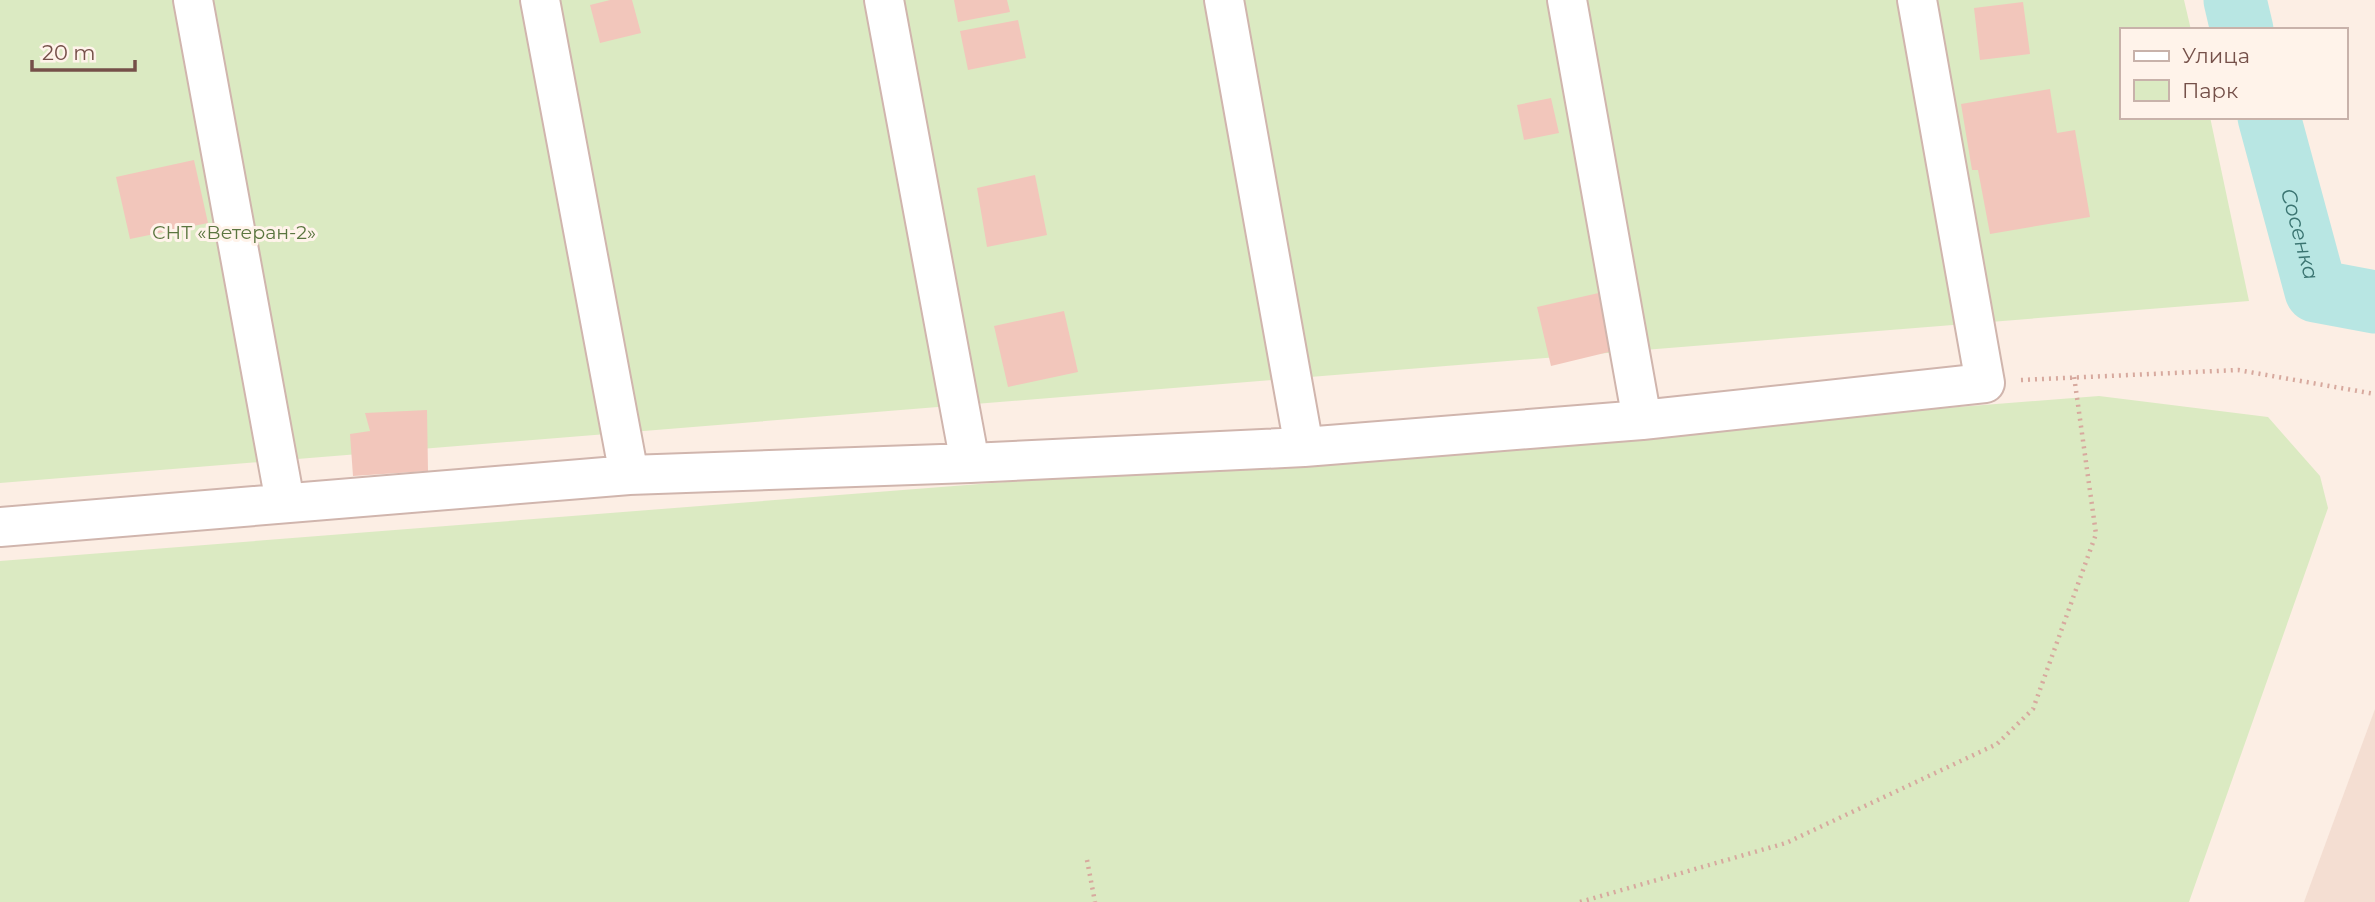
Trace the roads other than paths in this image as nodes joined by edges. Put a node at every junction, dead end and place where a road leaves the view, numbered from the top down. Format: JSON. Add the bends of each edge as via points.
{"nodes":[{"id":1,"x":193,"y":0,"type":"edge"},
{"id":2,"x":540,"y":0,"type":"edge"},
{"id":3,"x":884,"y":0,"type":"edge"},
{"id":4,"x":1224,"y":0,"type":"edge"},
{"id":5,"x":1567,"y":0,"type":"edge"},
{"id":6,"x":1917,"y":0,"type":"edge"},
{"id":7,"x":1642,"y":420,"type":"junction"},
{"id":8,"x":1304,"y":447,"type":"junction"},
{"id":9,"x":970,"y":463,"type":"junction"},
{"id":10,"x":629,"y":475,"type":"junction"},
{"id":11,"x":285,"y":502,"type":"junction"},
{"id":12,"x":0,"y":527,"type":"edge"}],
"edges":[{"from":1,"to":11,"type":"street"},
{"from":2,"to":10,"type":"street"},
{"from":3,"to":9,"type":"street"},
{"from":4,"to":8,"type":"street"},
{"from":5,"to":7,"type":"street"},
{"from":6,"to":7,"type":"street","via":[[1986,383]]},
{"from":7,"to":8,"type":"street"},
{"from":8,"to":9,"type":"street"},
{"from":9,"to":10,"type":"street"},
{"from":10,"to":11,"type":"street"},
{"from":11,"to":12,"type":"street"}]}
